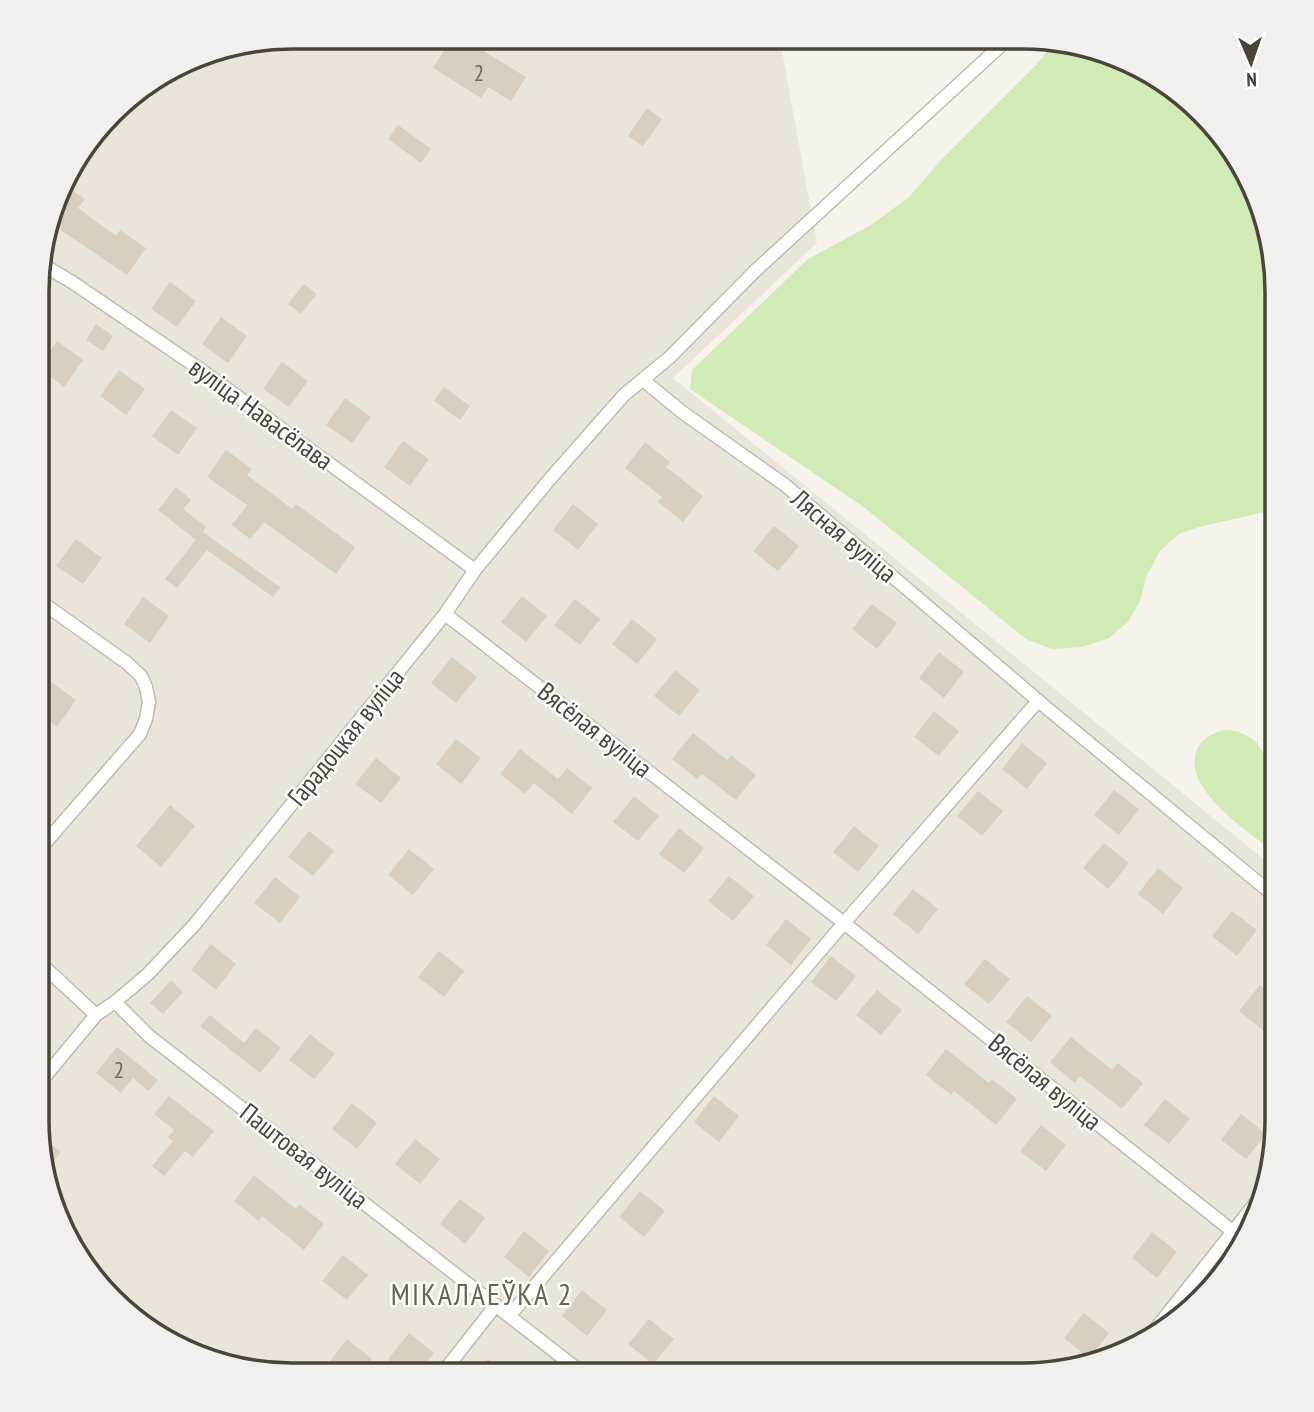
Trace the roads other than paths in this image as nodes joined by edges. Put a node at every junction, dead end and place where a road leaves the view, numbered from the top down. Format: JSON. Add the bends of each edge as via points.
{"nodes":[{"id":1,"x":997,"y":49,"type":"edge"},
{"id":2,"x":51,"y":269,"type":"edge"},
{"id":3,"x":643,"y":380,"type":"junction"},
{"id":4,"x":475,"y":570,"type":"junction"},
{"id":5,"x":49,"y":608,"type":"edge"},
{"id":6,"x":445,"y":614,"type":"junction"},
{"id":7,"x":1038,"y":701,"type":"junction"},
{"id":8,"x":50,"y":838,"type":"edge"},
{"id":9,"x":1264,"y":887,"type":"edge"},
{"id":10,"x":844,"y":923,"type":"junction"},
{"id":11,"x":50,"y":972,"type":"edge"},
{"id":12,"x":115,"y":1002,"type":"junction"},
{"id":13,"x":96,"y":1015,"type":"junction"},
{"id":14,"x":50,"y":1069,"type":"edge"},
{"id":15,"x":1244,"y":1218,"type":"edge"},
{"id":16,"x":1232,"y":1232,"type":"junction"},
{"id":17,"x":1235,"y":1234,"type":"edge"},
{"id":18,"x":496,"y":1305,"type":"junction"},
{"id":19,"x":1167,"y":1314,"type":"edge"},
{"id":20,"x":510,"y":1315,"type":"junction"},
{"id":21,"x":451,"y":1362,"type":"edge"},
{"id":22,"x":569,"y":1362,"type":"edge"}],
"edges":[{"from":1,"to":3,"type":"street","name":"Гарадоцкая вуліца"},
{"from":2,"to":4,"type":"street","name":"вуліца Навасёлава","via":[[201,370]]},
{"from":3,"to":4,"type":"street","name":"Гарадоцкая вуліца","via":[[624,395]]},
{"from":3,"to":7,"type":"street","name":"Лясная вуліца","via":[[785,485]]},
{"from":4,"to":6,"type":"street","name":"Гарадоцкая вуліца"},
{"from":5,"to":8,"type":"street","via":[[141,676],[149,702],[140,734]]},
{"from":6,"to":10,"type":"street","name":"Вясёлая вуліца"},
{"from":6,"to":12,"type":"street","name":"Гарадоцкая вуліца","via":[[195,924]]},
{"from":7,"to":9,"type":"street","name":"Лясная вуліца"},
{"from":7,"to":10,"type":"street"},
{"from":10,"to":16,"type":"street","name":"Вясёлая вуліца"},
{"from":10,"to":20,"type":"street"},
{"from":11,"to":13,"type":"street"},
{"from":12,"to":13,"type":"street","name":"Гарадоцкая вуліца"},
{"from":12,"to":18,"type":"street","name":"Паштовая вуліца","via":[[149,1036]]},
{"from":13,"to":14,"type":"street","name":"Гарадоцкая вуліца"},
{"from":15,"to":16,"type":"street"},
{"from":16,"to":17,"type":"street","name":"Вясёлая вуліца"},
{"from":16,"to":19,"type":"street"},
{"from":18,"to":20,"type":"street","name":"Паштовая вуліца"},
{"from":18,"to":21,"type":"street"},
{"from":20,"to":22,"type":"street","name":"Паштовая вуліца"}]}
